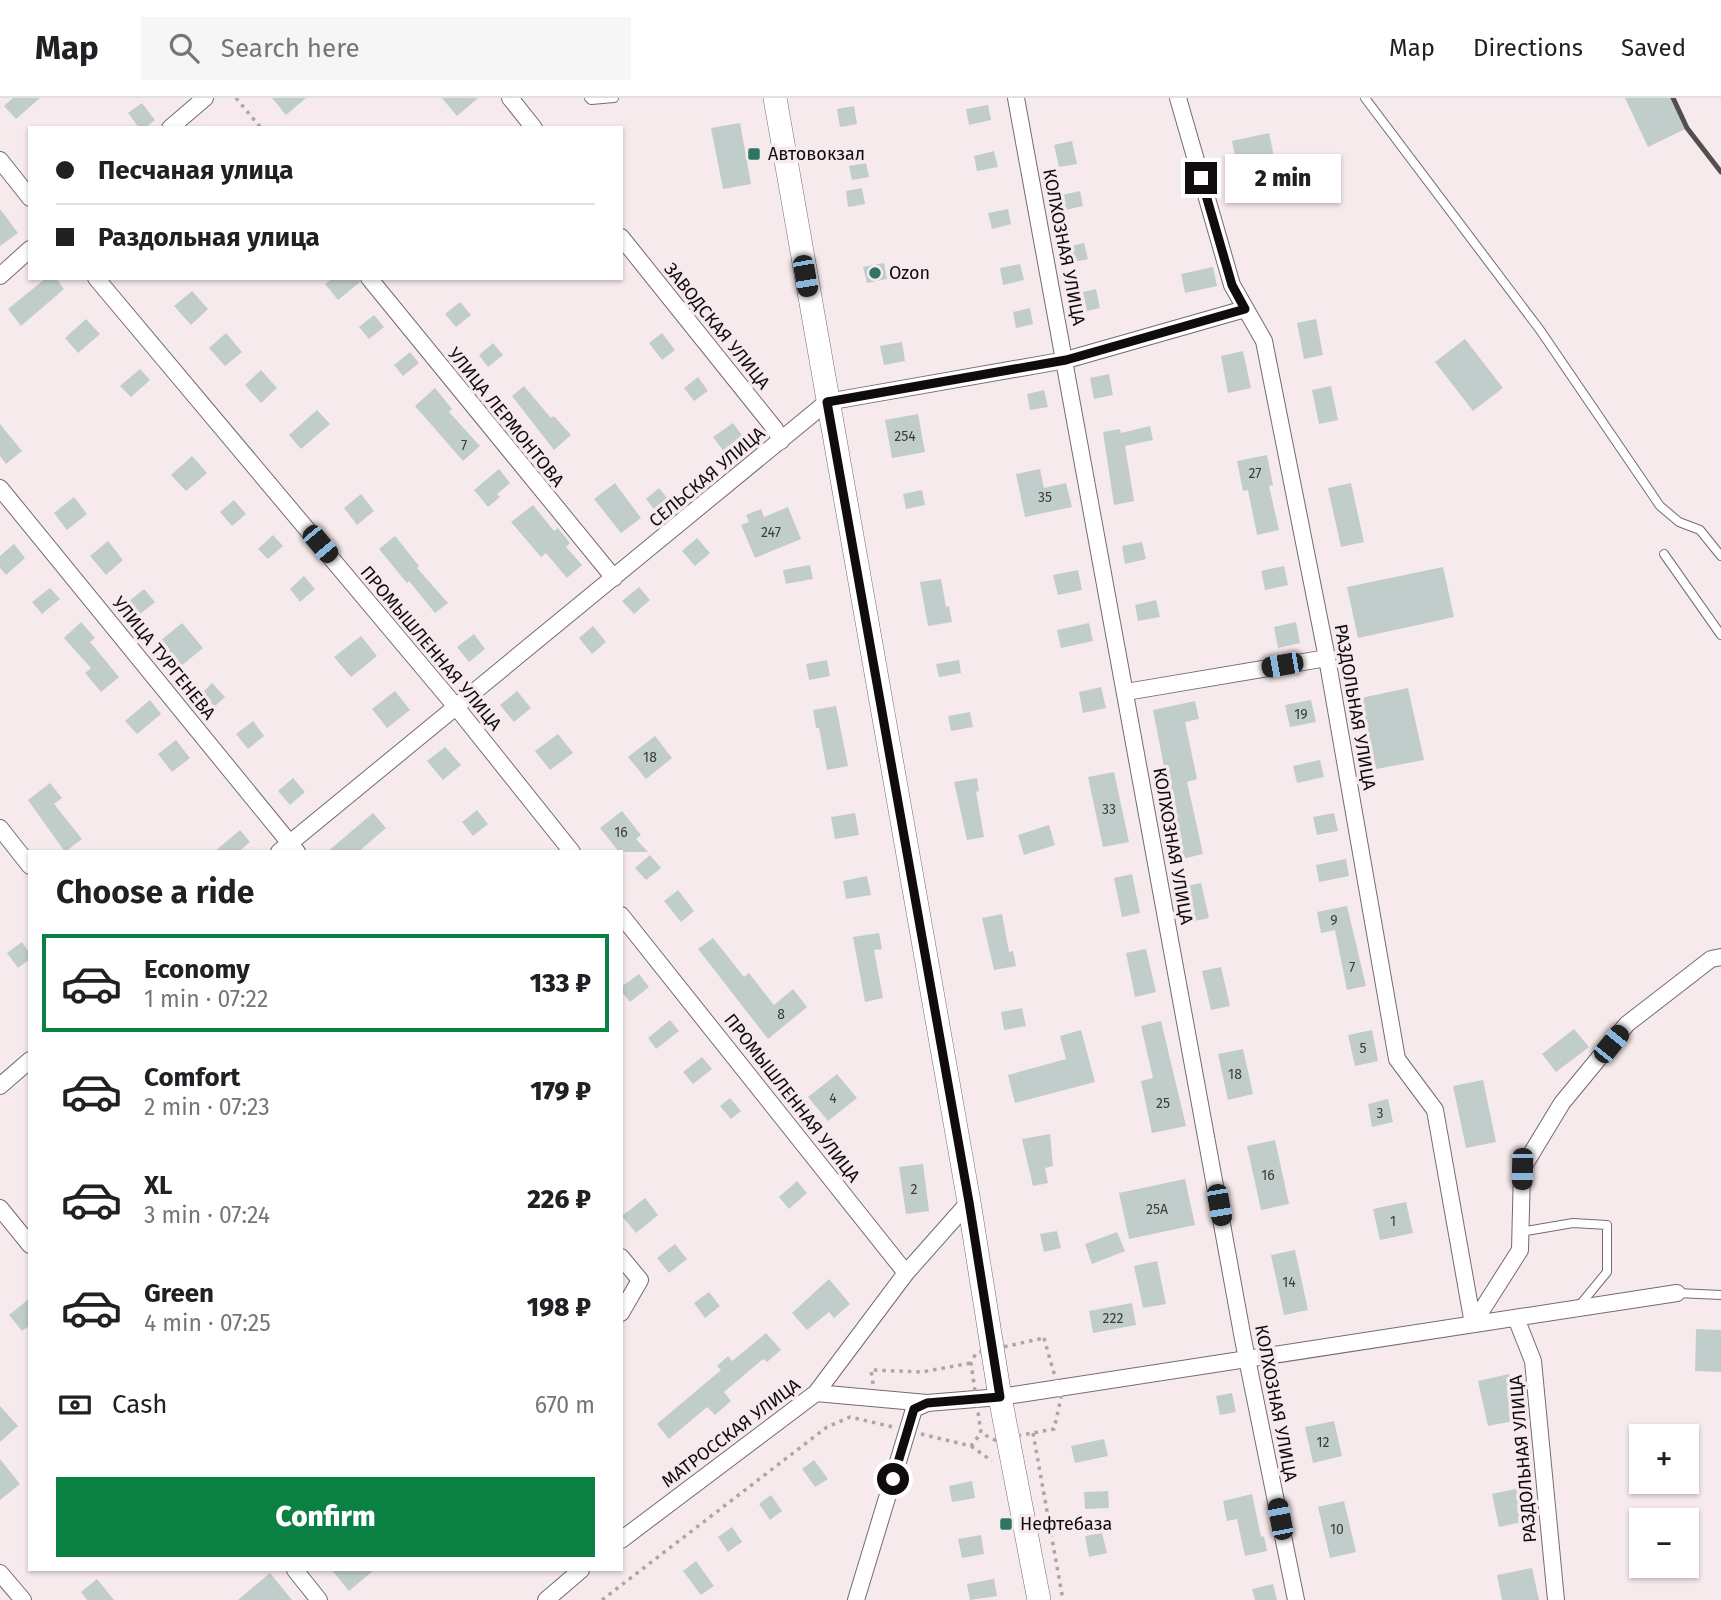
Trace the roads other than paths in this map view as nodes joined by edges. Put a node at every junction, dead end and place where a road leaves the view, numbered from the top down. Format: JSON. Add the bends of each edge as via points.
{"nodes":[{"id":1,"x":205,"y":98,"type":"edge"},
{"id":2,"x":510,"y":98,"type":"edge"},
{"id":3,"x":589,"y":98,"type":"edge"},
{"id":4,"x":614,"y":98,"type":"edge"},
{"id":5,"x":775,"y":98,"type":"edge"},
{"id":6,"x":1016,"y":98,"type":"edge"},
{"id":7,"x":1178,"y":98,"type":"edge"},
{"id":8,"x":1365,"y":98,"type":"edge"},
{"id":9,"x":172,"y":126,"type":"edge"},
{"id":10,"x":532,"y":126,"type":"edge"},
{"id":11,"x":0,"y":160,"type":"edge"},
{"id":12,"x":28,"y":195,"type":"edge"},
{"id":13,"x":623,"y":239,"type":"edge"},
{"id":14,"x":28,"y":251,"type":"edge"},
{"id":15,"x":0,"y":276,"type":"edge"},
{"id":16,"x":98,"y":280,"type":"edge"},
{"id":17,"x":371,"y":280,"type":"edge"},
{"id":18,"x":1245,"y":309,"type":"junction"},
{"id":19,"x":1066,"y":360,"type":"junction"},
{"id":20,"x":827,"y":402,"type":"junction"},
{"id":21,"x":781,"y":440,"type":"junction"},
{"id":22,"x":0,"y":488,"type":"edge"},
{"id":23,"x":1664,"y":554,"type":"dead end"},
{"id":24,"x":1721,"y":556,"type":"edge"},
{"id":25,"x":614,"y":578,"type":"junction"},
{"id":26,"x":1721,"y":635,"type":"edge"},
{"id":27,"x":1327,"y":658,"type":"junction"},
{"id":28,"x":1126,"y":692,"type":"junction"},
{"id":29,"x":457,"y":708,"type":"junction"},
{"id":30,"x":0,"y":828,"type":"edge"},
{"id":31,"x":289,"y":849,"type":"edge"},
{"id":32,"x":570,"y":850,"type":"edge"},
{"id":33,"x":28,"y":863,"type":"edge"},
{"id":34,"x":623,"y":918,"type":"edge"},
{"id":35,"x":1721,"y":957,"type":"edge"},
{"id":36,"x":28,"y":1062,"type":"edge"},
{"id":37,"x":0,"y":1086,"type":"edge"},
{"id":38,"x":969,"y":1202,"type":"junction"},
{"id":39,"x":0,"y":1208,"type":"edge"},
{"id":40,"x":1520,"y":1233,"type":"junction"},
{"id":41,"x":28,"y":1243,"type":"edge"},
{"id":42,"x":623,"y":1259,"type":"edge"},
{"id":43,"x":905,"y":1273,"type":"junction"},
{"id":44,"x":1677,"y":1293,"type":"joint"},
{"id":45,"x":1721,"y":1295,"type":"edge"},
{"id":46,"x":1577,"y":1308,"type":"junction"},
{"id":47,"x":623,"y":1310,"type":"edge"},
{"id":48,"x":1516,"y":1318,"type":"junction"},
{"id":49,"x":1473,"y":1324,"type":"junction"},
{"id":50,"x":1248,"y":1358,"type":"junction"},
{"id":51,"x":816,"y":1393,"type":"junction"},
{"id":52,"x":1000,"y":1397,"type":"junction"},
{"id":53,"x":927,"y":1403,"type":"junction"},
{"id":54,"x":623,"y":1538,"type":"edge"},
{"id":55,"x":296,"y":1571,"type":"edge"},
{"id":56,"x":579,"y":1571,"type":"edge"},
{"id":57,"x":0,"y":1573,"type":"edge"},
{"id":58,"x":23,"y":1600,"type":"edge"},
{"id":59,"x":319,"y":1600,"type":"edge"},
{"id":60,"x":546,"y":1600,"type":"edge"},
{"id":61,"x":856,"y":1600,"type":"edge"},
{"id":62,"x":1039,"y":1600,"type":"edge"},
{"id":63,"x":1296,"y":1600,"type":"edge"},
{"id":64,"x":1556,"y":1600,"type":"edge"}],
"edges":[{"from":1,"to":9,"type":"street"},
{"from":2,"to":10,"type":"street"},
{"from":3,"to":4,"type":"lane"},
{"from":5,"to":20,"type":"main road"},
{"from":6,"to":19,"type":"street","name":"КОЛХОЗНАЯ УЛИЦА"},
{"from":7,"to":18,"type":"street","name":"РАЗДОЛЬНАЯ УЛИЦА","via":[[1232,285]]},
{"from":8,"to":24,"type":"lane","via":[[1540,330],[1660,506],[1679,522],[1700,530]]},
{"from":11,"to":12,"type":"street"},
{"from":13,"to":21,"type":"street","name":"ЗАВОДСКАЯ УЛИЦА"},
{"from":14,"to":15,"type":"street"},
{"from":16,"to":29,"type":"street","name":"ПРОМЫШЛЕННАЯ УЛИЦА"},
{"from":17,"to":25,"type":"street","name":"УЛИЦА ЛЕРМОНТОВА"},
{"from":18,"to":19,"type":"street","name":"СЕЛЬСКАЯ УЛИЦА"},
{"from":18,"to":27,"type":"street","name":"РАЗДОЛЬНАЯ УЛИЦА","via":[[1264,341]]},
{"from":19,"to":20,"type":"street","name":"СЕЛЬСКАЯ УЛИЦА"},
{"from":19,"to":28,"type":"street","name":"КОЛХОЗНАЯ УЛИЦА"},
{"from":20,"to":21,"type":"street","name":"СЕЛЬСКАЯ УЛИЦА"},
{"from":20,"to":38,"type":"main road"},
{"from":21,"to":25,"type":"street","name":"СЕЛЬСКАЯ УЛИЦА"},
{"from":22,"to":31,"type":"street","name":"УЛИЦА ТУРГЕНЕВА"},
{"from":23,"to":26,"type":"lane"},
{"from":25,"to":29,"type":"street","name":"СЕЛЬСКАЯ УЛИЦА"},
{"from":27,"to":28,"type":"street"},
{"from":27,"to":49,"type":"street","name":"РАЗДОЛЬНАЯ УЛИЦА","via":[[1397,1059],[1435,1110]]},
{"from":28,"to":50,"type":"street","name":"КОЛХОЗНАЯ УЛИЦА"},
{"from":29,"to":31,"type":"street","name":"СЕЛЬСКАЯ УЛИЦА"},
{"from":29,"to":32,"type":"street","name":"ПРОМЫШЛЕННАЯ УЛИЦА"},
{"from":30,"to":33,"type":"street"},
{"from":34,"to":43,"type":"street","name":"ПРОМЫШЛЕННАЯ УЛИЦА"},
{"from":35,"to":40,"type":"street","via":[[1711,959],[1627,1024],[1562,1103],[1522,1169]]},
{"from":36,"to":37,"type":"street"},
{"from":38,"to":43,"type":"street"},
{"from":38,"to":52,"type":"main road"},
{"from":39,"to":41,"type":"street"},
{"from":40,"to":46,"type":"lane","via":[[1573,1223],[1607,1225],[1607,1272]]},
{"from":40,"to":49,"type":"street","via":[[1520,1250]]},
{"from":42,"to":47,"type":"street","via":[[640,1280]]},
{"from":43,"to":51,"type":"street"},
{"from":44,"to":45,"type":"lane"},
{"from":44,"to":46,"type":"street","name":"МАТРОССКАЯ УЛИЦА"},
{"from":46,"to":48,"type":"street","name":"МАТРОССКАЯ УЛИЦА"},
{"from":48,"to":49,"type":"street","name":"МАТРОССКАЯ УЛИЦА"},
{"from":48,"to":64,"type":"street","name":"РАЗДОЛЬНАЯ УЛИЦА","via":[[1533,1361]]},
{"from":49,"to":50,"type":"street","name":"МАТРОССКАЯ УЛИЦА"},
{"from":50,"to":52,"type":"street","name":"МАТРОССКАЯ УЛИЦА"},
{"from":50,"to":63,"type":"street","name":"КОЛХОЗНАЯ УЛИЦА"},
{"from":51,"to":53,"type":"street","name":"МАТРОССКАЯ УЛИЦА"},
{"from":51,"to":54,"type":"street","name":"МАТРОССКАЯ УЛИЦА"},
{"from":52,"to":53,"type":"street","name":"МАТРОССКАЯ УЛИЦА"},
{"from":52,"to":62,"type":"main road"},
{"from":53,"to":61,"type":"street","via":[[914,1409]]},
{"from":55,"to":59,"type":"street"},
{"from":56,"to":60,"type":"street"},
{"from":57,"to":58,"type":"street"}]}
